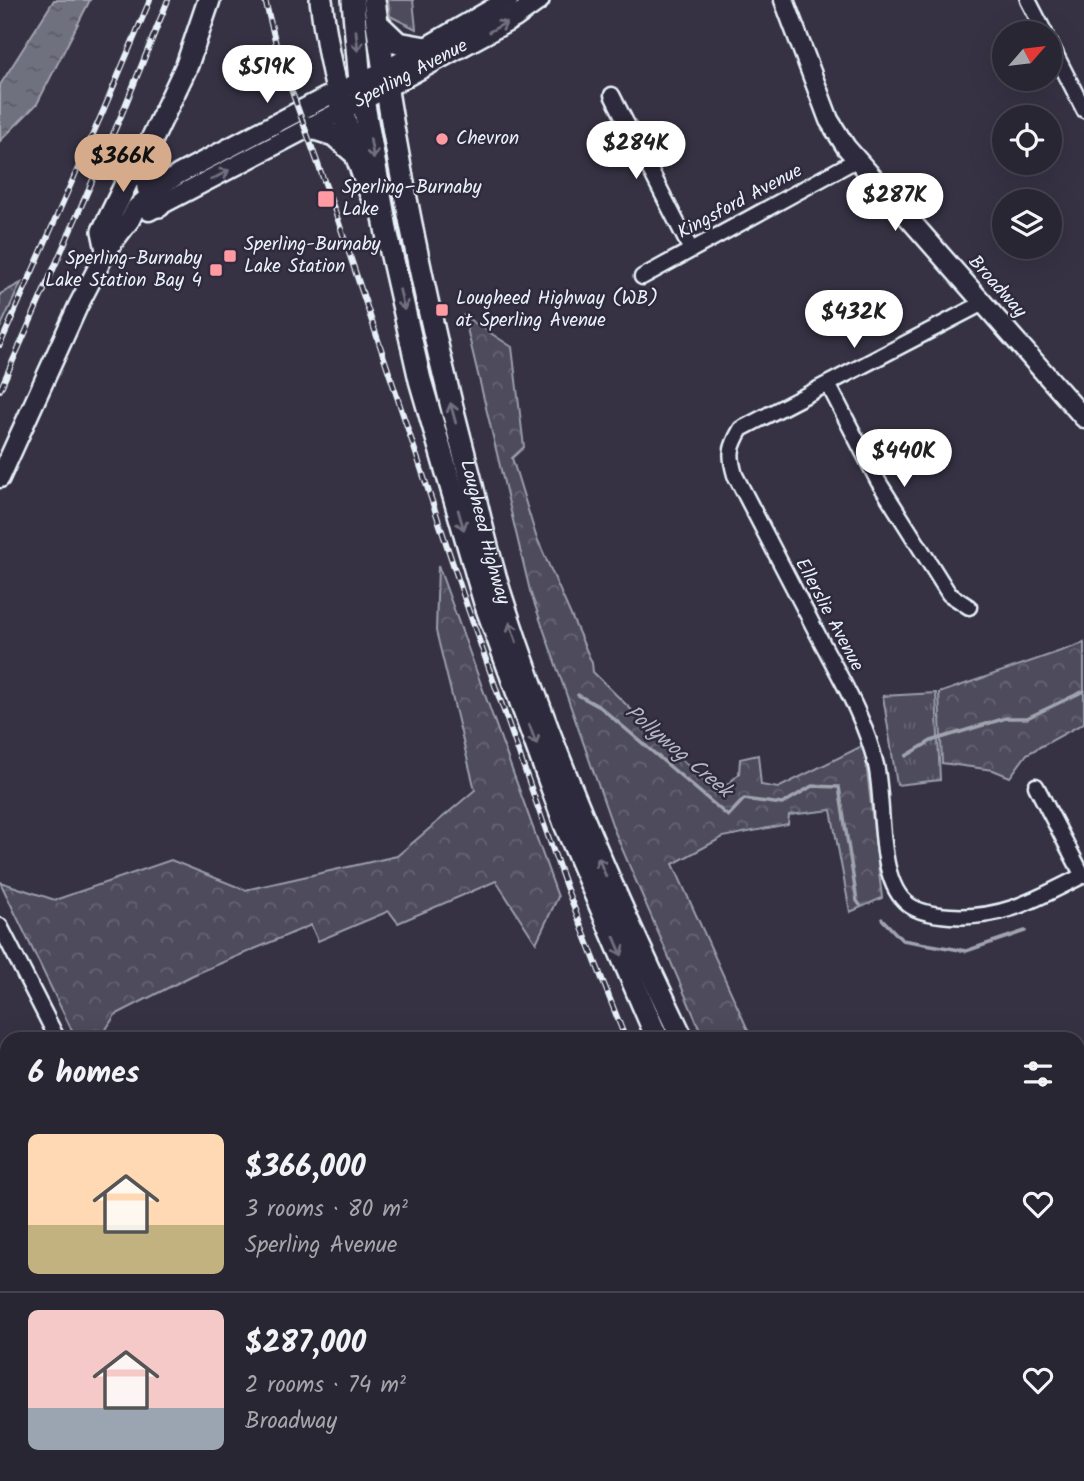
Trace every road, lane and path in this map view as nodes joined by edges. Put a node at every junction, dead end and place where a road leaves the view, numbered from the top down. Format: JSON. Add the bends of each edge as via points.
{"nodes":[{"id":1,"x":209,"y":0,"type":"edge"},
{"id":2,"x":321,"y":0,"type":"edge"},
{"id":3,"x":353,"y":0,"type":"edge"},
{"id":4,"x":374,"y":0,"type":"edge"},
{"id":5,"x":509,"y":0,"type":"edge"},
{"id":6,"x":539,"y":0,"type":"edge"},
{"id":7,"x":784,"y":0,"type":"edge"},
{"id":8,"x":1028,"y":0,"type":"edge"},
{"id":9,"x":1039,"y":21,"type":"edge"},
{"id":10,"x":377,"y":23,"type":"junction"},
{"id":11,"x":426,"y":48,"type":"junction"},
{"id":12,"x":1062,"y":67,"type":"edge"},
{"id":13,"x":385,"y":80,"type":"junction"},
{"id":14,"x":362,"y":91,"type":"junction"},
{"id":15,"x":612,"y":95,"type":"dead end"},
{"id":16,"x":340,"y":101,"type":"junction"},
{"id":17,"x":1084,"y":110,"type":"edge"},
{"id":18,"x":309,"y":127,"type":"junction"},
{"id":19,"x":352,"y":151,"type":"junction"},
{"id":20,"x":145,"y":154,"type":"junction"},
{"id":21,"x":856,"y":160,"type":"junction"},
{"id":22,"x":155,"y":200,"type":"junction"},
{"id":23,"x":387,"y":233,"type":"junction"},
{"id":24,"x":107,"y":250,"type":"junction"},
{"id":25,"x":691,"y":250,"type":"junction"},
{"id":26,"x":642,"y":277,"type":"dead end"},
{"id":27,"x":983,"y":303,"type":"junction"},
{"id":28,"x":828,"y":383,"type":"junction"},
{"id":29,"x":1084,"y":418,"type":"edge"},
{"id":30,"x":0,"y":478,"type":"edge"},
{"id":31,"x":969,"y":607,"type":"dead end"},
{"id":32,"x":1036,"y":786,"type":"dead end"},
{"id":33,"x":1084,"y":876,"type":"edge"},
{"id":34,"x":0,"y":926,"type":"edge"},
{"id":35,"x":54,"y":1032,"type":"edge"},
{"id":36,"x":655,"y":1032,"type":"edge"},
{"id":37,"x":679,"y":1032,"type":"edge"}],
"edges":[{"from":1,"to":20,"type":"main road","via":[[187,65]]},
{"from":2,"to":16,"type":"main road"},
{"from":3,"to":14,"type":"main road","name":"Lougheed Highway","one_way":true},
{"from":4,"to":10,"type":"main road","name":"Lougheed Highway"},
{"from":5,"to":11,"type":"main road","name":"Sperling Avenue"},
{"from":13,"to":6,"type":"main road","name":"Sperling Avenue","one_way":true,"via":[[514,19]]},
{"from":7,"to":21,"type":"street","name":"Broadway","via":[[829,120]]},
{"from":8,"to":9,"type":"street"},
{"from":10,"to":11,"type":"main road","via":[[398,43]]},
{"from":10,"to":13,"type":"main road","name":"Lougheed Highway"},
{"from":11,"to":13,"type":"main road","name":"Sperling Avenue"},
{"from":12,"to":17,"type":"street"},
{"from":13,"to":14,"type":"main road","name":"Sperling Avenue"},
{"from":37,"to":13,"type":"main road","name":"Lougheed Highway","one_way":true,"via":[[603,870],[501,597],[433,334]]},
{"from":14,"to":16,"type":"street","name":"Sperling Avenue"},
{"from":14,"to":23,"type":"main road","name":"Lougheed Highway","one_way":true},
{"from":15,"to":25,"type":"street"},
{"from":16,"to":18,"type":"street","name":"Sperling Avenue"},
{"from":16,"to":19,"type":"main road"},
{"from":16,"to":22,"type":"street","name":"Sperling Avenue","via":[[214,155],[179,174]]},
{"from":18,"to":19,"type":"main road","via":[[334,135]]},
{"from":22,"to":18,"type":"street","name":"Sperling Avenue","one_way":true},
{"from":19,"to":23,"type":"main road"},
{"from":20,"to":22,"type":"main road","via":[[146,177]]},
{"from":20,"to":24,"type":"main road","via":[[138,159],[103,231]]},
{"from":21,"to":25,"type":"street","name":"Kingsford Avenue"},
{"from":21,"to":27,"type":"street","name":"Broadway"},
{"from":22,"to":24,"type":"street","name":"Sperling Avenue","via":[[136,208]]},
{"from":23,"to":36,"type":"main road","name":"Lougheed Highway","one_way":true,"via":[[420,380],[485,603],[565,824]]},
{"from":24,"to":30,"type":"street","name":"Sperling Avenue"},
{"from":25,"to":26,"type":"street","name":"Kingsford Avenue"},
{"from":27,"to":28,"type":"street","name":"Ellerslie Avenue"},
{"from":27,"to":29,"type":"street","name":"Broadway"},
{"from":28,"to":31,"type":"street","via":[[885,492],[949,594]]},
{"from":28,"to":33,"type":"street","name":"Ellerslie Avenue","via":[[741,429],[730,457],[735,475],[863,722],[876,767],[891,884],[919,911],[975,917],[1018,908]]},
{"from":32,"to":33,"type":"street"},
{"from":34,"to":35,"type":"street"}]}
